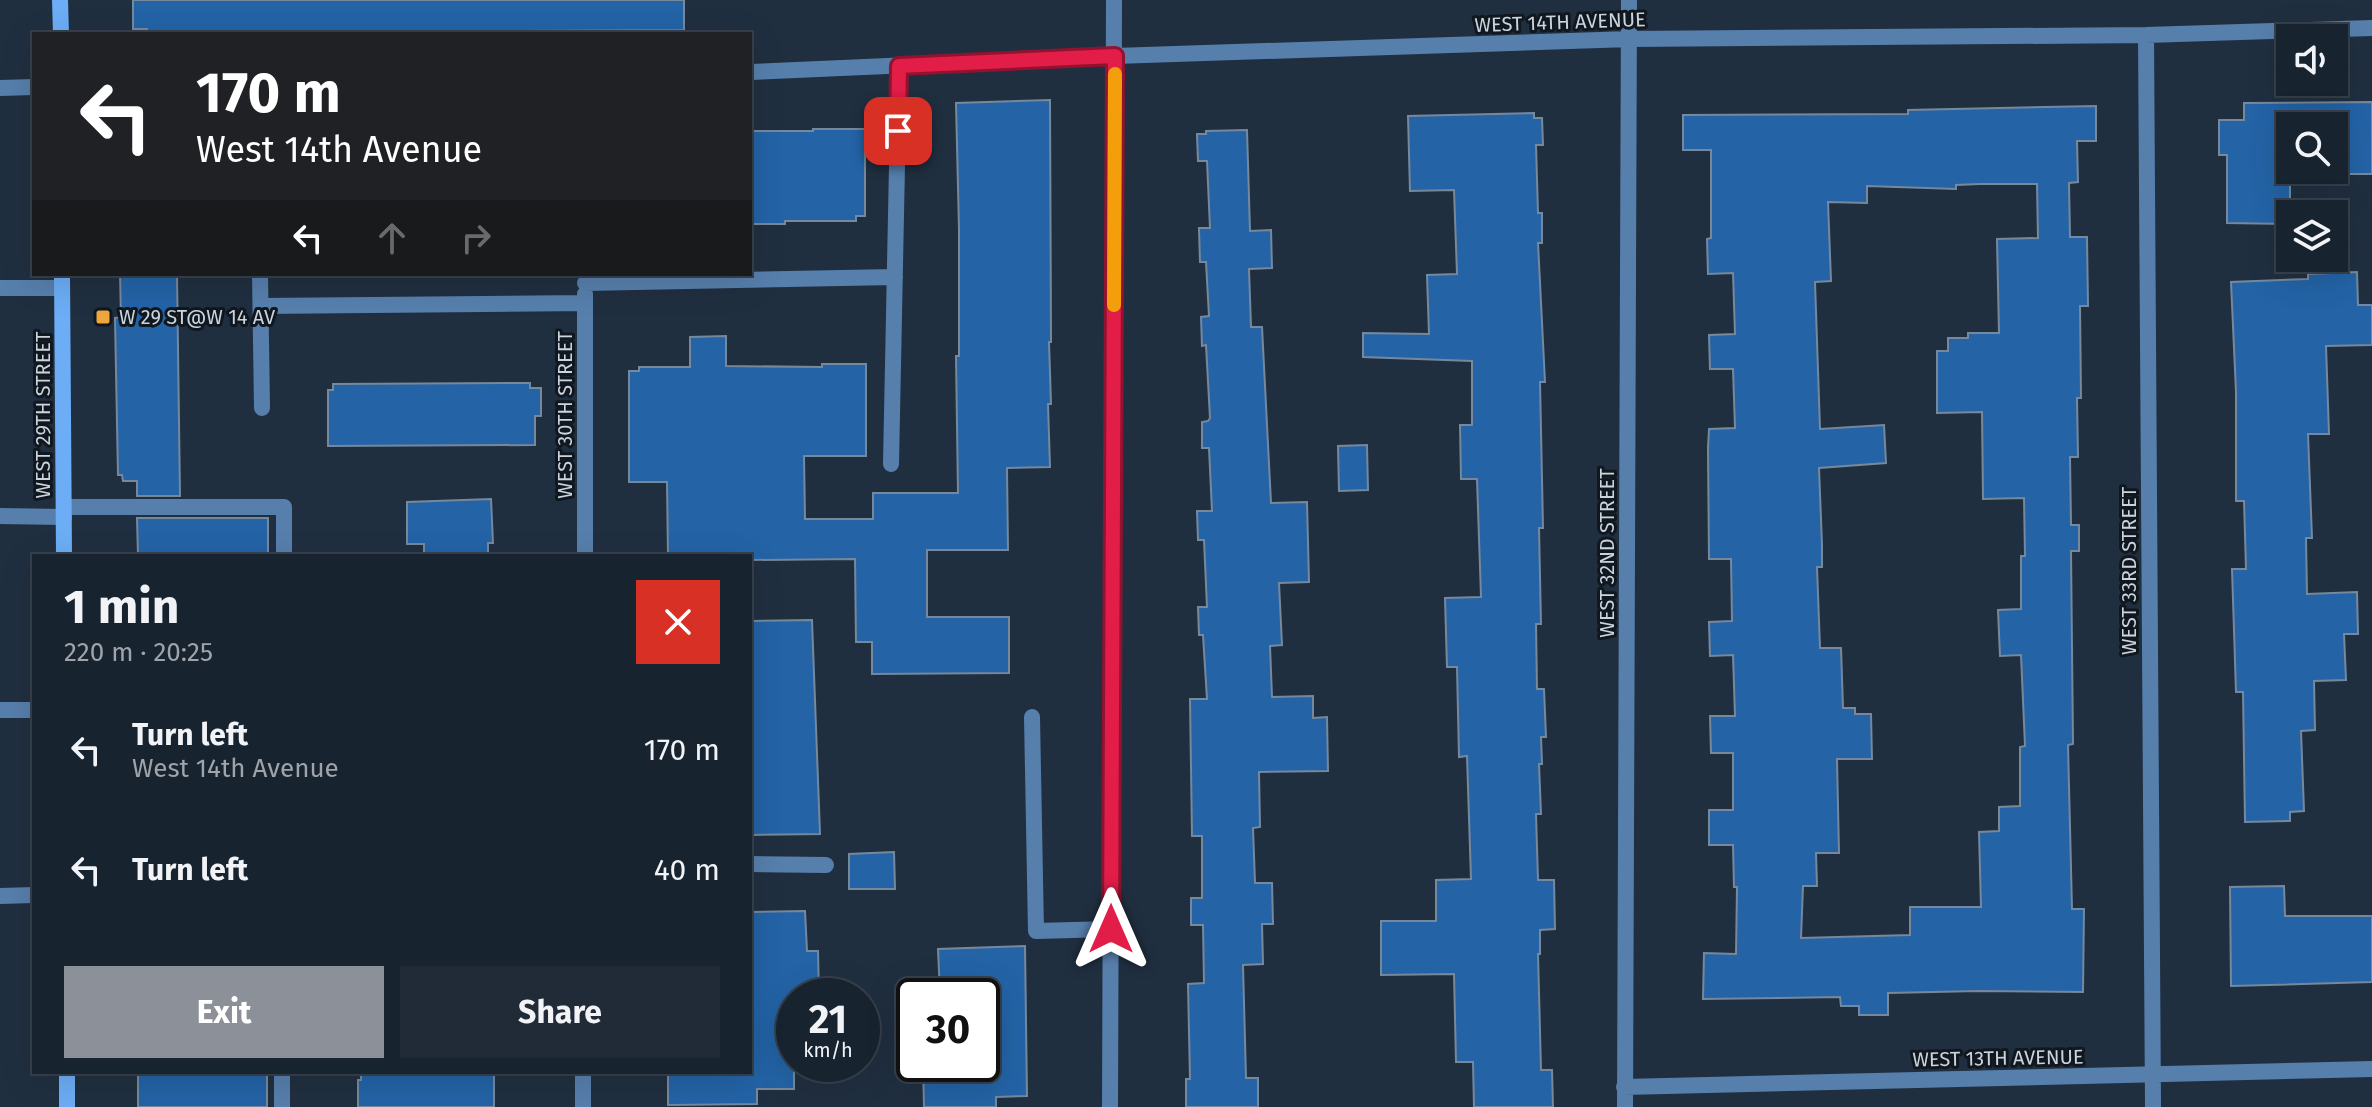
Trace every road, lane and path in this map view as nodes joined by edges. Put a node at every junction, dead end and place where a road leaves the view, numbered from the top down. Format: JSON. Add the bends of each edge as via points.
{"nodes":[{"id":1,"x":60,"y":0,"type":"edge"},
{"id":2,"x":1114,"y":0,"type":"edge"},
{"id":3,"x":1629,"y":0,"type":"edge"},
{"id":4,"x":2372,"y":28,"type":"edge"},
{"id":5,"x":61,"y":32,"type":"edge"},
{"id":6,"x":2146,"y":35,"type":"junction"},
{"id":7,"x":1630,"y":39,"type":"junction"},
{"id":8,"x":1115,"y":56,"type":"junction"},
{"id":9,"x":899,"y":66,"type":"junction"},
{"id":10,"x":752,"y":72,"type":"edge"},
{"id":11,"x":32,"y":87,"type":"edge"},
{"id":12,"x":0,"y":88,"type":"edge"},
{"id":13,"x":260,"y":276,"type":"edge"},
{"id":14,"x":895,"y":277,"type":"junction"},
{"id":15,"x":585,"y":278,"type":"edge"},
{"id":16,"x":62,"y":281,"type":"edge"},
{"id":17,"x":0,"y":288,"type":"edge"},
{"id":18,"x":585,"y":303,"type":"junction"},
{"id":19,"x":261,"y":306,"type":"junction"},
{"id":20,"x":262,"y":408,"type":"dead end"},
{"id":21,"x":891,"y":464,"type":"dead end"},
{"id":22,"x":64,"y":512,"type":"junction"},
{"id":23,"x":0,"y":516,"type":"edge"},
{"id":24,"x":64,"y":554,"type":"edge"},
{"id":25,"x":284,"y":554,"type":"edge"},
{"id":26,"x":585,"y":554,"type":"edge"},
{"id":27,"x":0,"y":710,"type":"edge"},
{"id":28,"x":32,"y":710,"type":"edge"},
{"id":29,"x":1032,"y":717,"type":"dead end"},
{"id":30,"x":752,"y":864,"type":"edge"},
{"id":31,"x":826,"y":865,"type":"dead end"},
{"id":32,"x":32,"y":895,"type":"edge"},
{"id":33,"x":0,"y":896,"type":"edge"},
{"id":34,"x":1111,"y":929,"type":"junction"},
{"id":35,"x":2372,"y":1069,"type":"edge"},
{"id":36,"x":67,"y":1074,"type":"edge"},
{"id":37,"x":282,"y":1074,"type":"edge"},
{"id":38,"x":583,"y":1074,"type":"edge"},
{"id":39,"x":2153,"y":1074,"type":"junction"},
{"id":40,"x":1624,"y":1087,"type":"junction"},
{"id":41,"x":67,"y":1107,"type":"edge"},
{"id":42,"x":282,"y":1107,"type":"edge"},
{"id":43,"x":583,"y":1107,"type":"edge"},
{"id":44,"x":1110,"y":1107,"type":"edge"},
{"id":45,"x":1625,"y":1107,"type":"edge"},
{"id":46,"x":2153,"y":1107,"type":"edge"}],
"edges":[{"from":1,"to":5,"type":"street"},
{"from":2,"to":8,"type":"street"},
{"from":3,"to":7,"type":"street","name":"WEST 32ND STREET"},
{"from":4,"to":6,"type":"street","name":"WEST 14TH AVENUE"},
{"from":6,"to":7,"type":"street","name":"WEST 14TH AVENUE"},
{"from":6,"to":39,"type":"street","name":"WEST 33RD STREET"},
{"from":7,"to":8,"type":"street","name":"WEST 14TH AVENUE"},
{"from":7,"to":40,"type":"street","name":"WEST 32ND STREET"},
{"from":8,"to":9,"type":"street","name":"WEST 14TH AVENUE"},
{"from":8,"to":34,"type":"street"},
{"from":9,"to":10,"type":"street","name":"WEST 14TH AVENUE"},
{"from":9,"to":14,"type":"street"},
{"from":11,"to":12,"type":"street"},
{"from":13,"to":19,"type":"street"},
{"from":14,"to":15,"type":"street"},
{"from":14,"to":21,"type":"street"},
{"from":15,"to":18,"type":"street","name":"WEST 30TH STREET"},
{"from":16,"to":17,"type":"street"},
{"from":16,"to":22,"type":"street","name":"WEST 29TH STREET"},
{"from":18,"to":19,"type":"street"},
{"from":18,"to":26,"type":"street","name":"WEST 30TH STREET"},
{"from":19,"to":20,"type":"street"},
{"from":22,"to":23,"type":"street"},
{"from":22,"to":24,"type":"street","name":"WEST 29TH STREET"},
{"from":22,"to":25,"type":"street","via":[[284,507]]},
{"from":27,"to":28,"type":"street"},
{"from":29,"to":34,"type":"street","via":[[1036,931]]},
{"from":30,"to":31,"type":"street"},
{"from":32,"to":33,"type":"street"},
{"from":34,"to":44,"type":"street"},
{"from":35,"to":39,"type":"street","name":"WEST 13TH AVENUE"},
{"from":36,"to":41,"type":"street"},
{"from":37,"to":42,"type":"street"},
{"from":38,"to":43,"type":"street"},
{"from":39,"to":40,"type":"street","name":"WEST 13TH AVENUE"},
{"from":39,"to":46,"type":"street","name":"WEST 33RD STREET"},
{"from":40,"to":45,"type":"street","name":"WEST 32ND STREET"}]}
